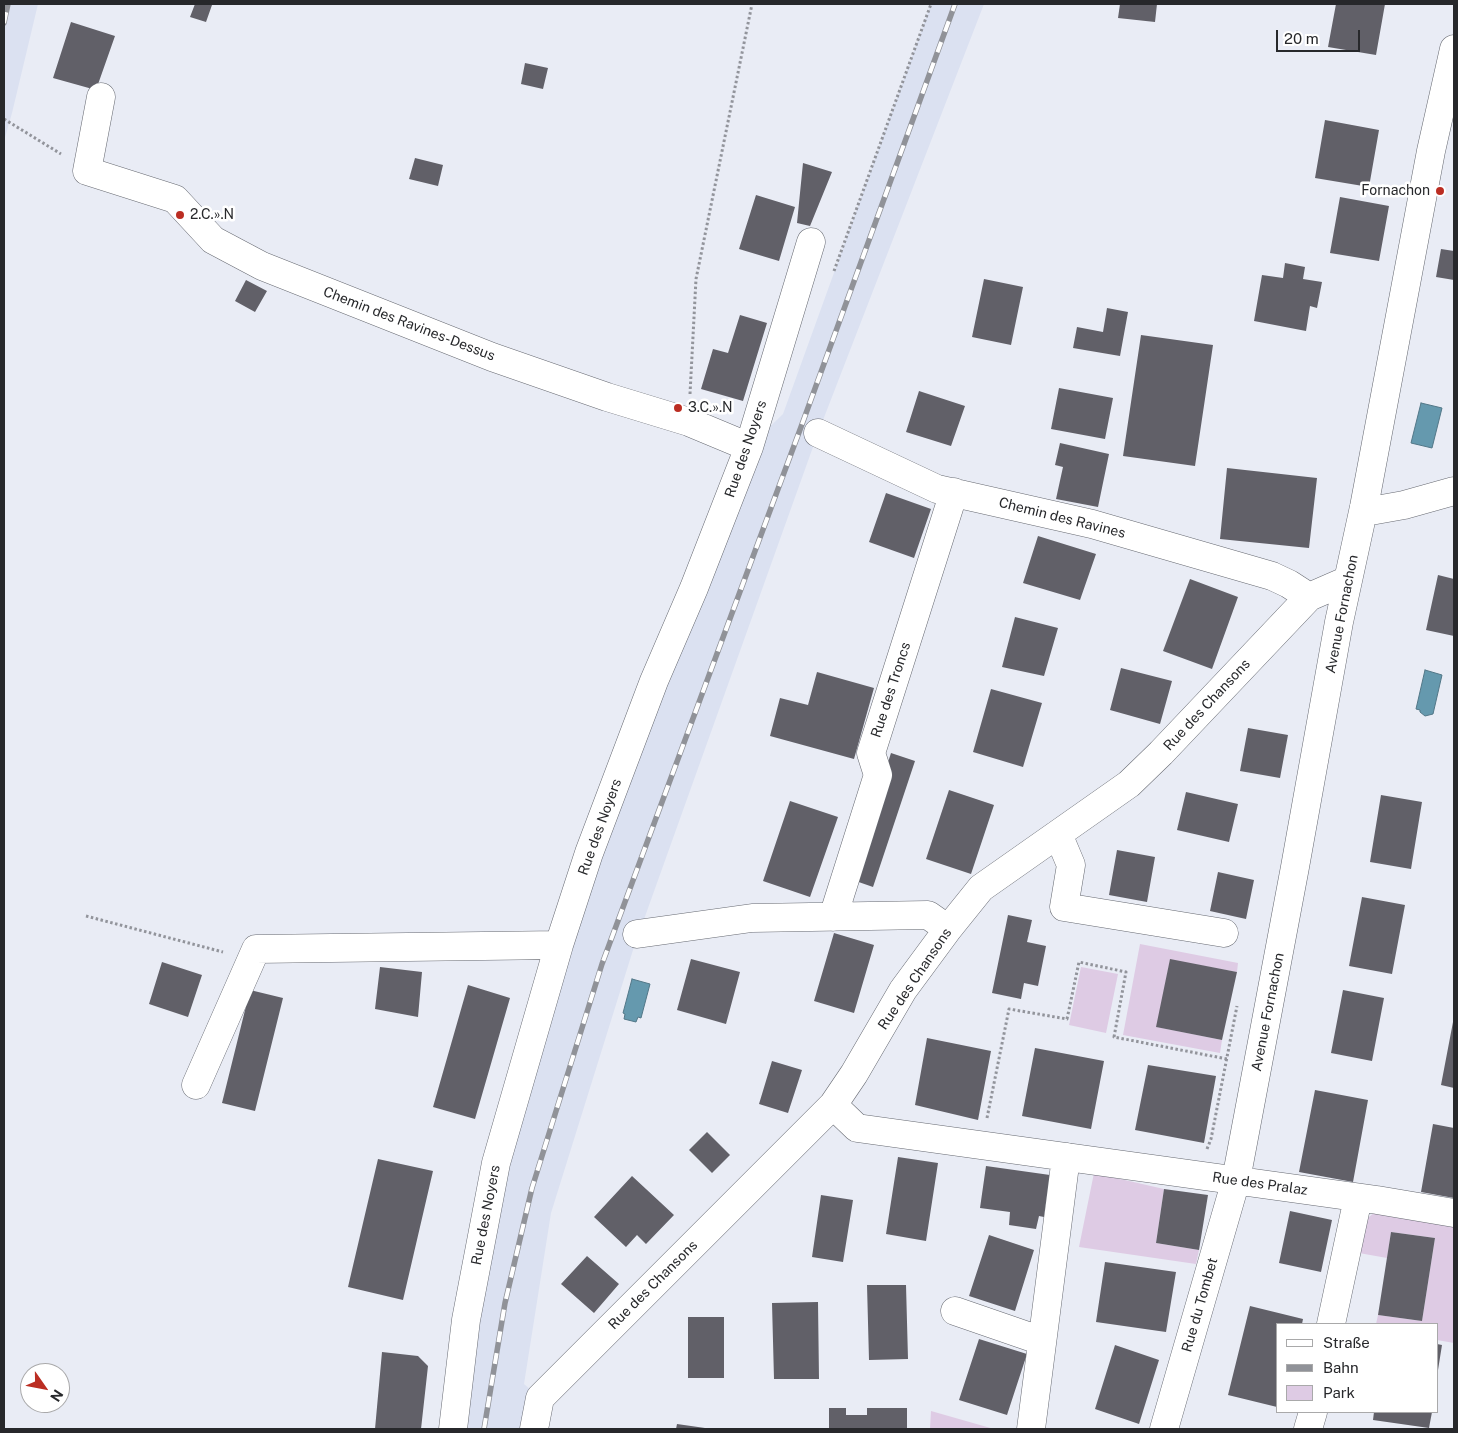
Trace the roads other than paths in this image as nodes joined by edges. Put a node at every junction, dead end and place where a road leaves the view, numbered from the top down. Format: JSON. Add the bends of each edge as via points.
{"nodes":[{"id":1,"x":1454,"y":49,"type":"edge"},
{"id":2,"x":101,"y":97,"type":"dead end"},
{"id":3,"x":811,"y":242,"type":"dead end"},
{"id":4,"x":818,"y":433,"type":"dead end"},
{"id":5,"x":749,"y":447,"type":"junction"},
{"id":6,"x":1454,"y":491,"type":"edge"},
{"id":7,"x":954,"y":492,"type":"junction"},
{"id":8,"x":1364,"y":507,"type":"junction"},
{"id":9,"x":1348,"y":580,"type":"junction"},
{"id":10,"x":1309,"y":597,"type":"junction"},
{"id":11,"x":1058,"y":834,"type":"junction"},
{"id":12,"x":833,"y":917,"type":"junction"},
{"id":13,"x":948,"y":929,"type":"junction"},
{"id":14,"x":1224,"y":933,"type":"dead end"},
{"id":15,"x":637,"y":934,"type":"dead end"},
{"id":16,"x":558,"y":945,"type":"junction"},
{"id":17,"x":196,"y":1085,"type":"dead end"},
{"id":18,"x":833,"y":1105,"type":"junction"},
{"id":19,"x":1066,"y":1157,"type":"junction"},
{"id":20,"x":1236,"y":1180,"type":"junction"},
{"id":21,"x":1358,"y":1198,"type":"junction"},
{"id":22,"x":1454,"y":1213,"type":"edge"},
{"id":23,"x":955,"y":1311,"type":"dead end"},
{"id":24,"x":1331,"y":1323,"type":"edge"},
{"id":25,"x":1042,"y":1341,"type":"junction"},
{"id":26,"x":1313,"y":1413,"type":"edge"},
{"id":27,"x":453,"y":1429,"type":"edge"},
{"id":28,"x":534,"y":1429,"type":"edge"},
{"id":29,"x":1030,"y":1429,"type":"edge"},
{"id":30,"x":1164,"y":1429,"type":"edge"},
{"id":31,"x":1308,"y":1429,"type":"edge"}],
"edges":[{"from":1,"to":8,"type":"street","name":"Avenue Fornachon"},
{"from":2,"to":5,"type":"street","name":"Chemin des Ravines-Dessus","via":[[87,171],[175,199],[214,240],[262,266],[492,356],[689,422]]},
{"from":3,"to":5,"type":"street","name":"Rue des Noyers"},
{"from":4,"to":7,"type":"street","name":"Chemin des Ravines","via":[[937,488]]},
{"from":5,"to":16,"type":"street","name":"Rue des Noyers","via":[[654,681]]},
{"from":6,"to":8,"type":"street","via":[[1376,510]]},
{"from":7,"to":10,"type":"street","name":"Chemin des Ravines","via":[[1092,524],[1272,576]]},
{"from":7,"to":12,"type":"street","name":"Rue des Troncs","via":[[871,753],[878,775]]},
{"from":8,"to":9,"type":"street","name":"Avenue Fornachon"},
{"from":9,"to":10,"type":"street","name":"Rue des Chansons"},
{"from":9,"to":20,"type":"street","name":"Avenue Fornachon"},
{"from":10,"to":11,"type":"street","name":"Rue des Chansons","via":[[1129,784]]},
{"from":11,"to":13,"type":"street","name":"Rue des Chansons","via":[[981,888]]},
{"from":11,"to":14,"type":"street","via":[[1071,865],[1064,907]]},
{"from":12,"to":13,"type":"street","via":[[928,915]]},
{"from":12,"to":15,"type":"street","via":[[752,918]]},
{"from":13,"to":18,"type":"street","name":"Rue des Chansons","via":[[904,990]]},
{"from":16,"to":17,"type":"street","via":[[256,949]]},
{"from":16,"to":27,"type":"street","name":"Rue des Noyers","via":[[496,1163],[466,1320]]},
{"from":18,"to":19,"type":"street","name":"Rue des Pralaz","via":[[857,1128]]},
{"from":18,"to":28,"type":"street","name":"Rue des Chansons","via":[[540,1398]]},
{"from":19,"to":20,"type":"street","name":"Rue des Pralaz"},
{"from":19,"to":25,"type":"street"},
{"from":20,"to":21,"type":"street","name":"Rue des Pralaz"},
{"from":20,"to":30,"type":"street","name":"Rue du Tombet"},
{"from":21,"to":22,"type":"street","name":"Rue des Pralaz"},
{"from":21,"to":24,"type":"street"},
{"from":23,"to":25,"type":"street"},
{"from":25,"to":29,"type":"street"},
{"from":26,"to":31,"type":"street"}]}
